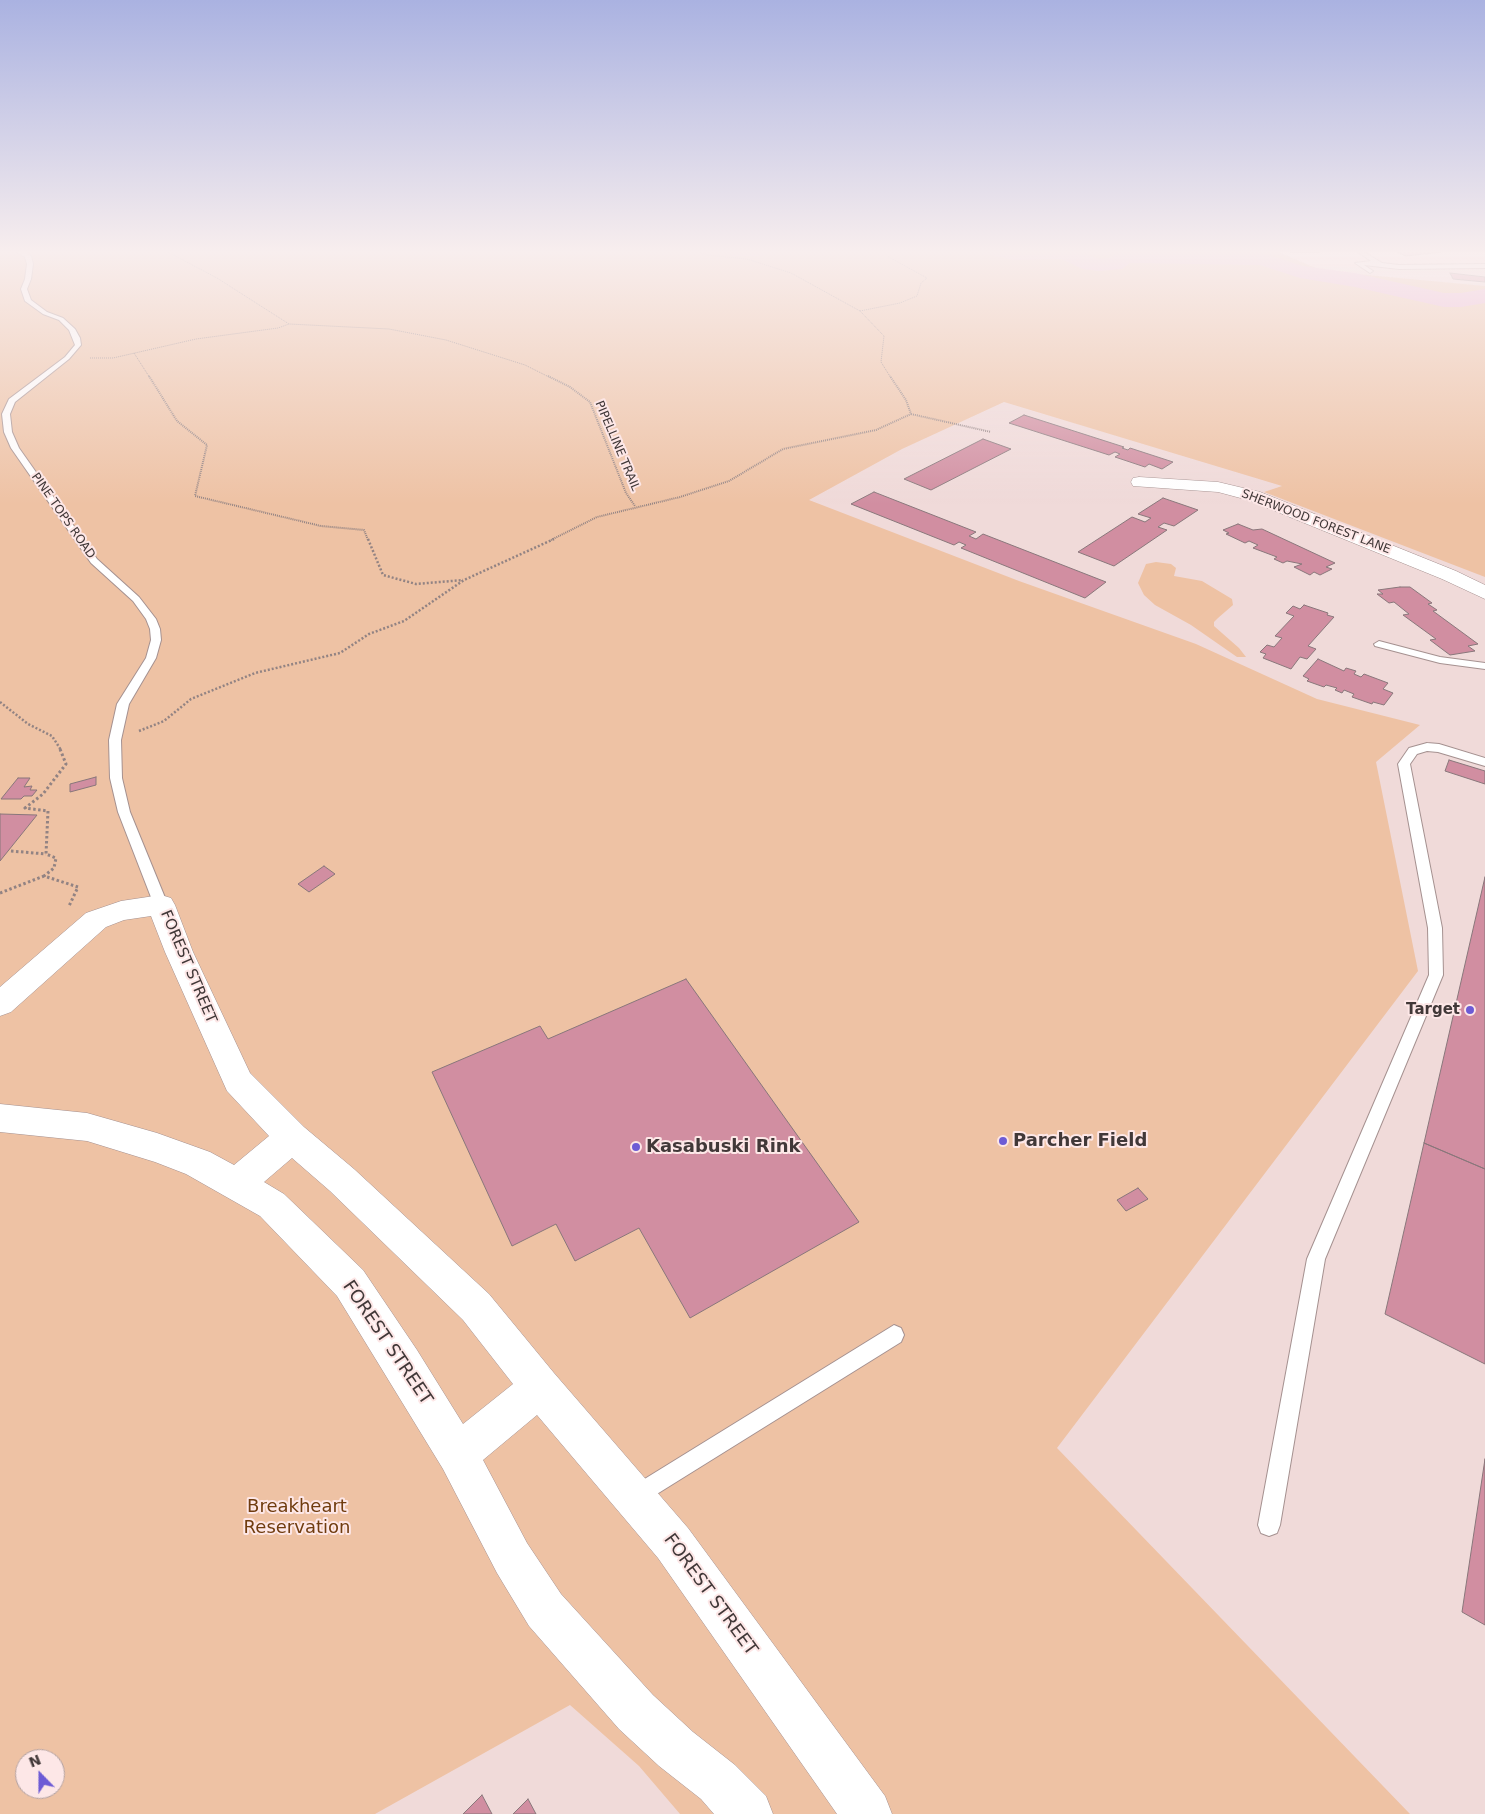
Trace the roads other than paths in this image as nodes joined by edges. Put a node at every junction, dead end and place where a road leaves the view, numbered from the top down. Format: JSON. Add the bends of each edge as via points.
{"nodes":[{"id":1,"x":75,"y":335,"type":"edge"},
{"id":2,"x":1139,"y":482,"type":"dead end"},
{"id":3,"x":1485,"y":593,"type":"edge"},
{"id":4,"x":1379,"y":644,"type":"dead end"},
{"id":5,"x":1485,"y":666,"type":"edge"},
{"id":6,"x":1485,"y":762,"type":"edge"},
{"id":7,"x":161,"y":904,"type":"junction"},
{"id":8,"x":0,"y":1004,"type":"edge"},
{"id":9,"x":0,"y":1118,"type":"edge"},
{"id":10,"x":292,"y":1137,"type":"junction"},
{"id":11,"x":237,"y":1184,"type":"junction"},
{"id":12,"x":894,"y":1335,"type":"dead end"},
{"id":13,"x":540,"y":1387,"type":"junction"},
{"id":14,"x":458,"y":1454,"type":"junction"},
{"id":15,"x":634,"y":1497,"type":"junction"},
{"id":16,"x":1269,"y":1525,"type":"dead end"},
{"id":17,"x":748,"y":1814,"type":"edge"},
{"id":18,"x":867,"y":1814,"type":"edge"}],
"edges":[{"from":1,"to":7,"type":"lane","name":"PINE TOPS ROAD","via":[[78,345],[67,358],[12,402],[6,414],[8,432],[15,448],[94,561],[136,599],[155,629],[152,658],[123,704],[114,740],[116,778],[124,812]]},
{"from":2,"to":3,"type":"street","name":"SHERWOOD FOREST LANE","via":[[1218,486],[1248,494],[1449,575]]},
{"from":4,"to":5,"type":"lane","via":[[1440,660]]},
{"from":6,"to":16,"type":"lane","via":[[1427,747],[1413,751],[1404,764],[1434,928],[1436,976],[1316,1259]]},
{"from":7,"to":8,"type":"street","name":"FOREST STREET","via":[[96,920]]},
{"from":7,"to":10,"type":"street","name":"FOREST STREET","via":[[179,952],[238,1082]]},
{"from":9,"to":11,"type":"street","name":"FOREST STREET","via":[[87,1127],[157,1148]]},
{"from":10,"to":11,"type":"street"},
{"from":10,"to":13,"type":"street","name":"FOREST STREET","via":[[476,1307]]},
{"from":11,"to":14,"type":"street","name":"FOREST STREET","via":[[272,1205],[350,1283]]},
{"from":12,"to":15,"type":"lane"},
{"from":13,"to":14,"type":"street"},
{"from":13,"to":15,"type":"street","name":"FOREST STREET"},
{"from":14,"to":17,"type":"street","name":"FOREST STREET","via":[[512,1558],[545,1610],[636,1712],[718,1782]]},
{"from":15,"to":18,"type":"street","name":"FOREST STREET","via":[[673,1543]]}]}
